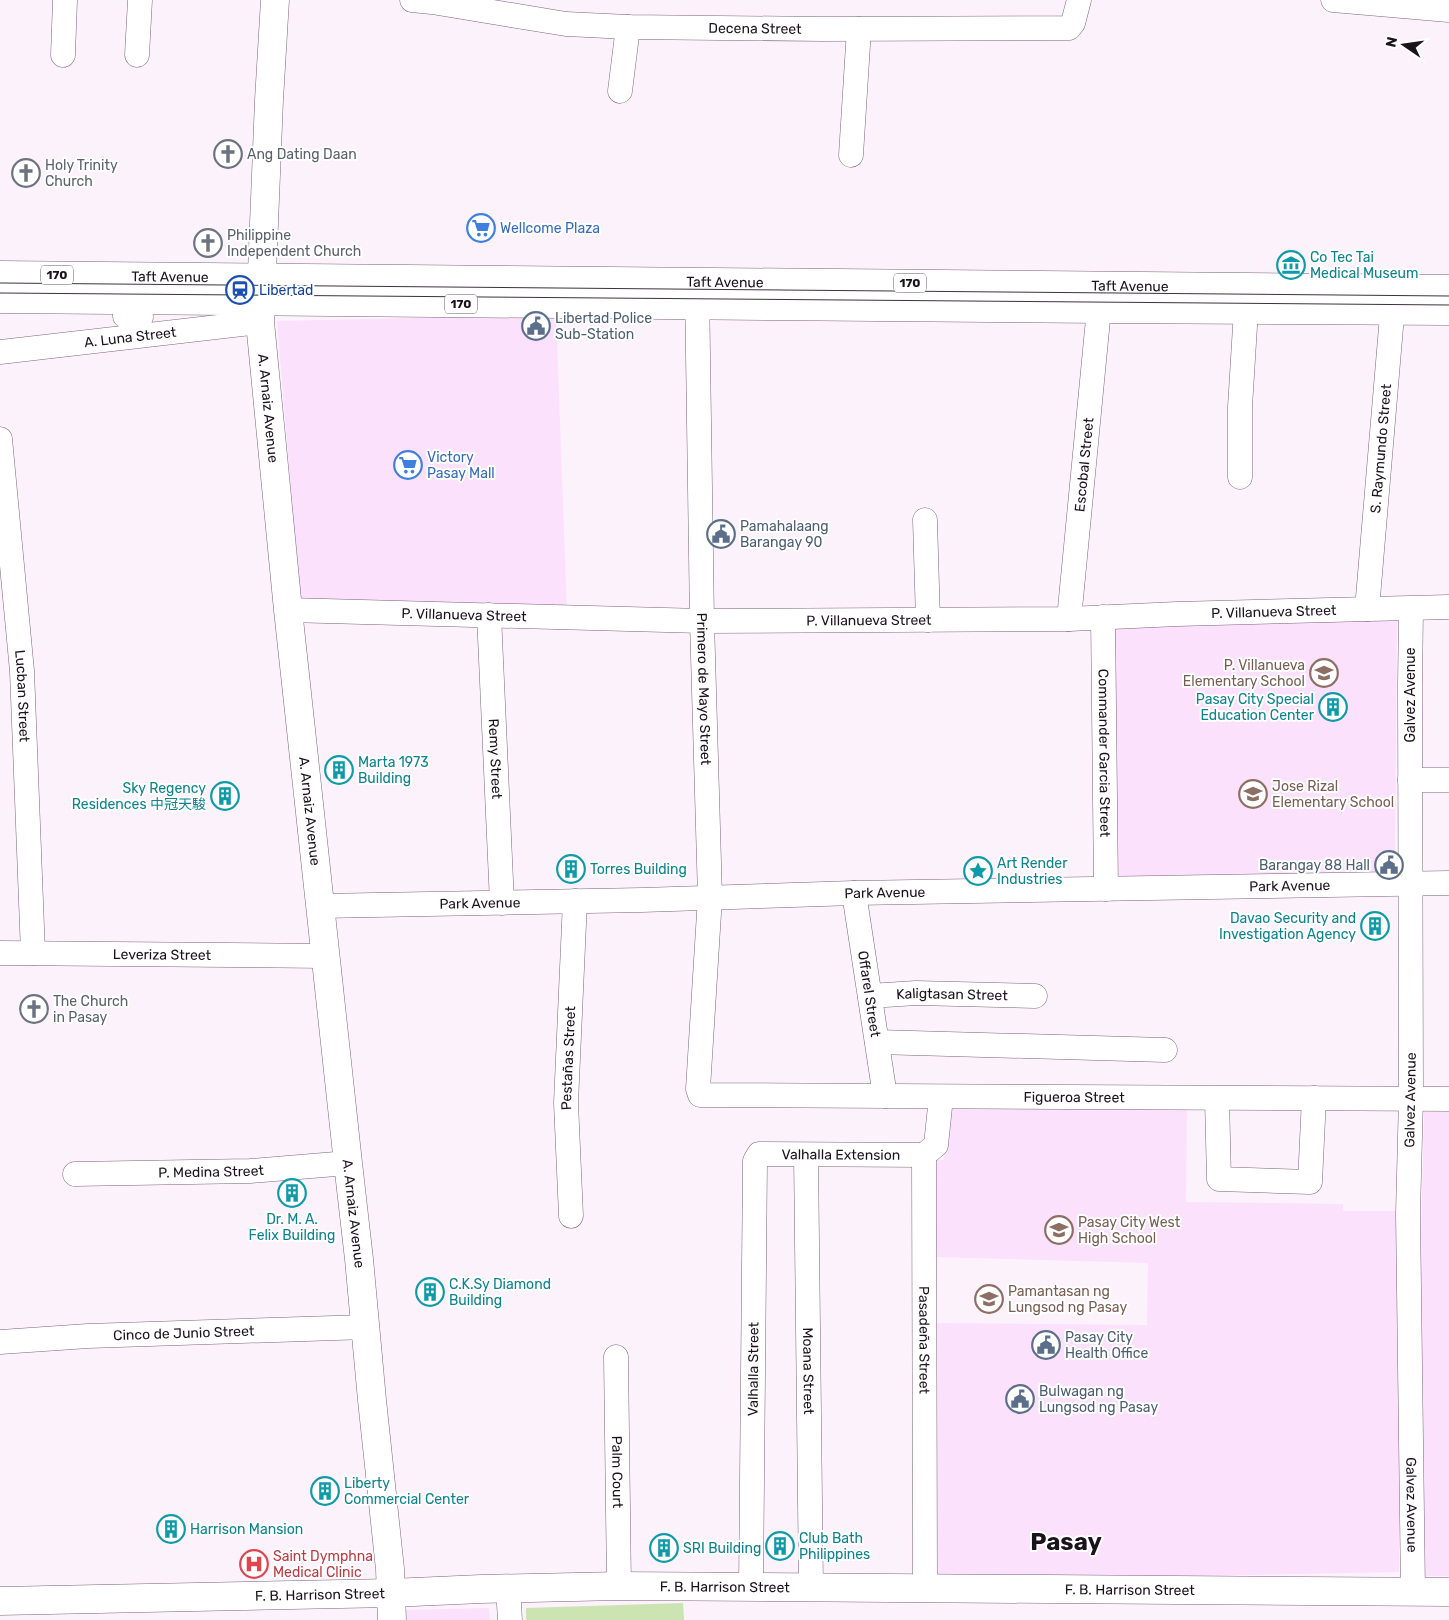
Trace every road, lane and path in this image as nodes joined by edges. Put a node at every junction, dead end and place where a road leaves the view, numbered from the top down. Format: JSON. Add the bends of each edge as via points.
{"nodes":[{"id":1,"x":65,"y":0,"type":"edge"},
{"id":2,"x":140,"y":0,"type":"edge"},
{"id":3,"x":275,"y":0,"type":"edge"},
{"id":4,"x":412,"y":0,"type":"edge"},
{"id":5,"x":1078,"y":0,"type":"edge"},
{"id":6,"x":1333,"y":0,"type":"edge"},
{"id":7,"x":1449,"y":10,"type":"edge"},
{"id":8,"x":628,"y":27,"type":"junction"},
{"id":9,"x":859,"y":29,"type":"junction"},
{"id":10,"x":63,"y":54,"type":"dead end"},
{"id":11,"x":138,"y":55,"type":"dead end"},
{"id":12,"x":620,"y":90,"type":"dead end"},
{"id":13,"x":851,"y":155,"type":"dead end"},
{"id":14,"x":0,"y":275,"type":"edge"},
{"id":15,"x":1449,"y":289,"type":"edge"},
{"id":16,"x":697,"y":293,"type":"junction"},
{"id":17,"x":947,"y":296,"type":"junction"},
{"id":18,"x":1135,"y":297,"type":"junction"},
{"id":19,"x":1305,"y":299,"type":"junction"},
{"id":20,"x":1394,"y":299,"type":"junction"},
{"id":21,"x":0,"y":300,"type":"edge"},
{"id":22,"x":261,"y":300,"type":"junction"},
{"id":23,"x":1099,"y":309,"type":"junction"},
{"id":24,"x":1246,"y":310,"type":"junction"},
{"id":25,"x":1449,"y":310,"type":"edge"},
{"id":26,"x":0,"y":352,"type":"edge"},
{"id":27,"x":0,"y":439,"type":"edge"},
{"id":28,"x":1240,"y":477,"type":"dead end"},
{"id":29,"x":925,"y":520,"type":"dead end"},
{"id":30,"x":1449,"y":607,"type":"edge"},
{"id":31,"x":1412,"y":608,"type":"junction"},
{"id":32,"x":1367,"y":609,"type":"junction"},
{"id":33,"x":288,"y":610,"type":"junction"},
{"id":34,"x":489,"y":615,"type":"junction"},
{"id":35,"x":1103,"y":617,"type":"junction"},
{"id":36,"x":1069,"y":619,"type":"junction"},
{"id":37,"x":928,"y":620,"type":"junction"},
{"id":38,"x":702,"y":621,"type":"junction"},
{"id":39,"x":1410,"y":780,"type":"junction"},
{"id":40,"x":1449,"y":780,"type":"edge"},
{"id":41,"x":1449,"y":882,"type":"edge"},
{"id":42,"x":1410,"y":883,"type":"junction"},
{"id":43,"x":1106,"y":889,"type":"junction"},
{"id":44,"x":854,"y":893,"type":"junction"},
{"id":45,"x":710,"y":897,"type":"junction"},
{"id":46,"x":575,"y":901,"type":"junction"},
{"id":47,"x":502,"y":903,"type":"junction"},
{"id":48,"x":320,"y":906,"type":"junction"},
{"id":49,"x":0,"y":952,"type":"edge"},
{"id":50,"x":33,"y":953,"type":"junction"},
{"id":51,"x":326,"y":956,"type":"junction"},
{"id":52,"x":870,"y":996,"type":"junction"},
{"id":53,"x":1035,"y":996,"type":"dead end"},
{"id":54,"x":877,"y":1042,"type":"junction"},
{"id":55,"x":1165,"y":1050,"type":"dead end"},
{"id":56,"x":700,"y":1095,"type":"joint"},
{"id":57,"x":885,"y":1096,"type":"junction"},
{"id":58,"x":941,"y":1097,"type":"junction"},
{"id":59,"x":1314,"y":1098,"type":"junction"},
{"id":60,"x":1410,"y":1098,"type":"junction"},
{"id":61,"x":1217,"y":1099,"type":"junction"},
{"id":62,"x":1449,"y":1099,"type":"edge"},
{"id":63,"x":759,"y":1154,"type":"joint"},
{"id":64,"x":806,"y":1155,"type":"junction"},
{"id":65,"x":924,"y":1155,"type":"junction"},
{"id":66,"x":348,"y":1163,"type":"junction"},
{"id":67,"x":75,"y":1174,"type":"dead end"},
{"id":68,"x":570,"y":1216,"type":"dead end"},
{"id":69,"x":366,"y":1327,"type":"junction"},
{"id":70,"x":0,"y":1342,"type":"edge"},
{"id":71,"x":616,"y":1357,"type":"dead end"},
{"id":72,"x":619,"y":1586,"type":"junction"},
{"id":73,"x":751,"y":1587,"type":"junction"},
{"id":74,"x":508,"y":1588,"type":"junction"},
{"id":75,"x":811,"y":1588,"type":"junction"},
{"id":76,"x":925,"y":1588,"type":"junction"},
{"id":77,"x":1413,"y":1592,"type":"junction"},
{"id":78,"x":1449,"y":1592,"type":"edge"},
{"id":79,"x":391,"y":1593,"type":"junction"},
{"id":80,"x":0,"y":1601,"type":"edge"},
{"id":81,"x":392,"y":1620,"type":"edge"},
{"id":82,"x":510,"y":1620,"type":"edge"}],
"edges":[{"from":1,"to":10,"type":"street"},
{"from":2,"to":11,"type":"street"},
{"from":3,"to":22,"type":"main road","name":"A. Arnaiz Avenue"},
{"from":4,"to":8,"type":"street","name":"Decena Street","via":[[566,24]]},
{"from":5,"to":9,"type":"street","name":"Decena Street","via":[[1073,24],[1069,28]]},
{"from":6,"to":7,"type":"street"},
{"from":8,"to":9,"type":"street","name":"Decena Street"},
{"from":8,"to":12,"type":"street"},
{"from":9,"to":13,"type":"street"},
{"from":14,"to":22,"type":"main road","name":"Taft Avenue","number":"170","via":[[165,270]]},
{"from":15,"to":20,"type":"main road","name":"Taft Avenue","number":"170"},
{"from":16,"to":17,"type":"main road","name":"Taft Avenue","number":"170"},
{"from":16,"to":22,"type":"main road","name":"Taft Avenue","number":"170"},
{"from":16,"to":38,"type":"street","name":"Primero de Mayo Street"},
{"from":17,"to":18,"type":"main road","name":"Taft Avenue","number":"170"},
{"from":17,"to":23,"type":"main road","name":"Taft Avenue","number":"170"},
{"from":18,"to":19,"type":"main road","name":"Taft Avenue","number":"170"},
{"from":18,"to":23,"type":"main road","name":"Taft Avenue","number":"170"},
{"from":18,"to":24,"type":"main road","name":"Taft Avenue","number":"170"},
{"from":19,"to":20,"type":"main road","name":"Taft Avenue","number":"170"},
{"from":19,"to":24,"type":"main road","name":"Taft Avenue","number":"170"},
{"from":20,"to":25,"type":"main road","name":"Taft Avenue","number":"170"},
{"from":20,"to":32,"type":"street","name":"S. Raymundo Street"},
{"from":21,"to":22,"type":"main road","name":"Taft Avenue","number":"170","via":[[133,308]]},
{"from":22,"to":26,"type":"street","name":"A. Luna Street"},
{"from":22,"to":33,"type":"main road","name":"A. Arnaiz Avenue"},
{"from":23,"to":36,"type":"street","name":"Escobal Street"},
{"from":24,"to":28,"type":"street","via":[[1240,407]]},
{"from":27,"to":50,"type":"street","name":"Lucban Street","via":[[22,671]]},
{"from":29,"to":37,"type":"street"},
{"from":30,"to":31,"type":"street","name":"P. Villanueva Street"},
{"from":31,"to":32,"type":"street","name":"P. Villanueva Street"},
{"from":31,"to":39,"type":"street","name":"Galvez Avenue"},
{"from":32,"to":35,"type":"street","name":"P. Villanueva Street"},
{"from":33,"to":34,"type":"street","name":"P. Villanueva Street"},
{"from":33,"to":48,"type":"main road","name":"A. Arnaiz Avenue"},
{"from":34,"to":38,"type":"street","name":"P. Villanueva Street"},
{"from":34,"to":47,"type":"street","name":"Remy Street"},
{"from":35,"to":36,"type":"street","name":"P. Villanueva Street"},
{"from":35,"to":43,"type":"street","name":"Commander Garcia Street"},
{"from":36,"to":37,"type":"street","name":"P. Villanueva Street"},
{"from":37,"to":38,"type":"street","name":"P. Villanueva Street"},
{"from":38,"to":45,"type":"street","name":"Primero de Mayo Street"},
{"from":39,"to":40,"type":"street"},
{"from":39,"to":42,"type":"street","name":"Galvez Avenue"},
{"from":41,"to":42,"type":"street","name":"Park Avenue"},
{"from":42,"to":43,"type":"street","name":"Park Avenue"},
{"from":42,"to":60,"type":"street","name":"Galvez Avenue"},
{"from":43,"to":44,"type":"street","name":"Park Avenue"},
{"from":44,"to":45,"type":"street","name":"Park Avenue"},
{"from":44,"to":52,"type":"street","name":"Offarel Street"},
{"from":45,"to":46,"type":"street","name":"Park Avenue"},
{"from":45,"to":56,"type":"street","name":"Primero de Mayo Street"},
{"from":46,"to":47,"type":"street","name":"Park Avenue"},
{"from":46,"to":68,"type":"street","name":"Pestañas Street","via":[[566,1103]]},
{"from":47,"to":48,"type":"street","name":"Park Avenue"},
{"from":48,"to":51,"type":"main road","name":"A. Arnaiz Avenue"},
{"from":49,"to":50,"type":"street","name":"Leveriza Street"},
{"from":50,"to":51,"type":"street","name":"Leveriza Street"},
{"from":51,"to":66,"type":"main road","name":"A. Arnaiz Avenue"},
{"from":52,"to":53,"type":"street","name":"Kaligtasan Street","via":[[916,993]]},
{"from":52,"to":54,"type":"street","name":"Offarel Street"},
{"from":54,"to":55,"type":"street"},
{"from":54,"to":57,"type":"street","name":"Offarel Street"},
{"from":56,"to":57,"type":"street","name":"Figueroa Street"},
{"from":57,"to":58,"type":"street","name":"Figueroa Street"},
{"from":58,"to":61,"type":"street","name":"Figueroa Street"},
{"from":58,"to":65,"type":"street","via":[[936,1145]]},
{"from":59,"to":60,"type":"street","name":"Figueroa Street"},
{"from":59,"to":61,"type":"street","name":"Figueroa Street"},
{"from":59,"to":61,"type":"street","via":[[1310,1182],[1220,1179]]},
{"from":60,"to":62,"type":"street","name":"Figueroa Street"},
{"from":60,"to":77,"type":"street","name":"Galvez Avenue","via":[[1408,1213]]},
{"from":63,"to":64,"type":"street","name":"Valhalla Extension"},
{"from":63,"to":73,"type":"street","name":"Valhalla Street","via":[[754,1170]]},
{"from":64,"to":65,"type":"street","name":"Valhalla Extension"},
{"from":64,"to":75,"type":"street","name":"Moana Street"},
{"from":65,"to":76,"type":"street","name":"Pasadeña Street"},
{"from":66,"to":67,"type":"street","name":"P. Medina Street","via":[[250,1171]]},
{"from":66,"to":69,"type":"main road","name":"A. Arnaiz Avenue"},
{"from":69,"to":70,"type":"street","name":"Cinco de Junio Street"},
{"from":69,"to":79,"type":"main road","name":"A. Arnaiz Avenue"},
{"from":71,"to":72,"type":"street","name":"Palm Court"},
{"from":72,"to":73,"type":"main road","name":"F. B. Harrison Street"},
{"from":72,"to":74,"type":"main road","name":"F. B. Harrison Street"},
{"from":73,"to":75,"type":"main road","name":"F. B. Harrison Street"},
{"from":74,"to":79,"type":"main road","name":"F. B. Harrison Street"},
{"from":74,"to":82,"type":"street"},
{"from":75,"to":76,"type":"main road","name":"F. B. Harrison Street"},
{"from":76,"to":77,"type":"main road","name":"F. B. Harrison Street"},
{"from":77,"to":78,"type":"main road","name":"F. B. Harrison Street"},
{"from":79,"to":80,"type":"main road","name":"F. B. Harrison Street"},
{"from":79,"to":81,"type":"main road","name":"A. Arnaiz Avenue"}]}
